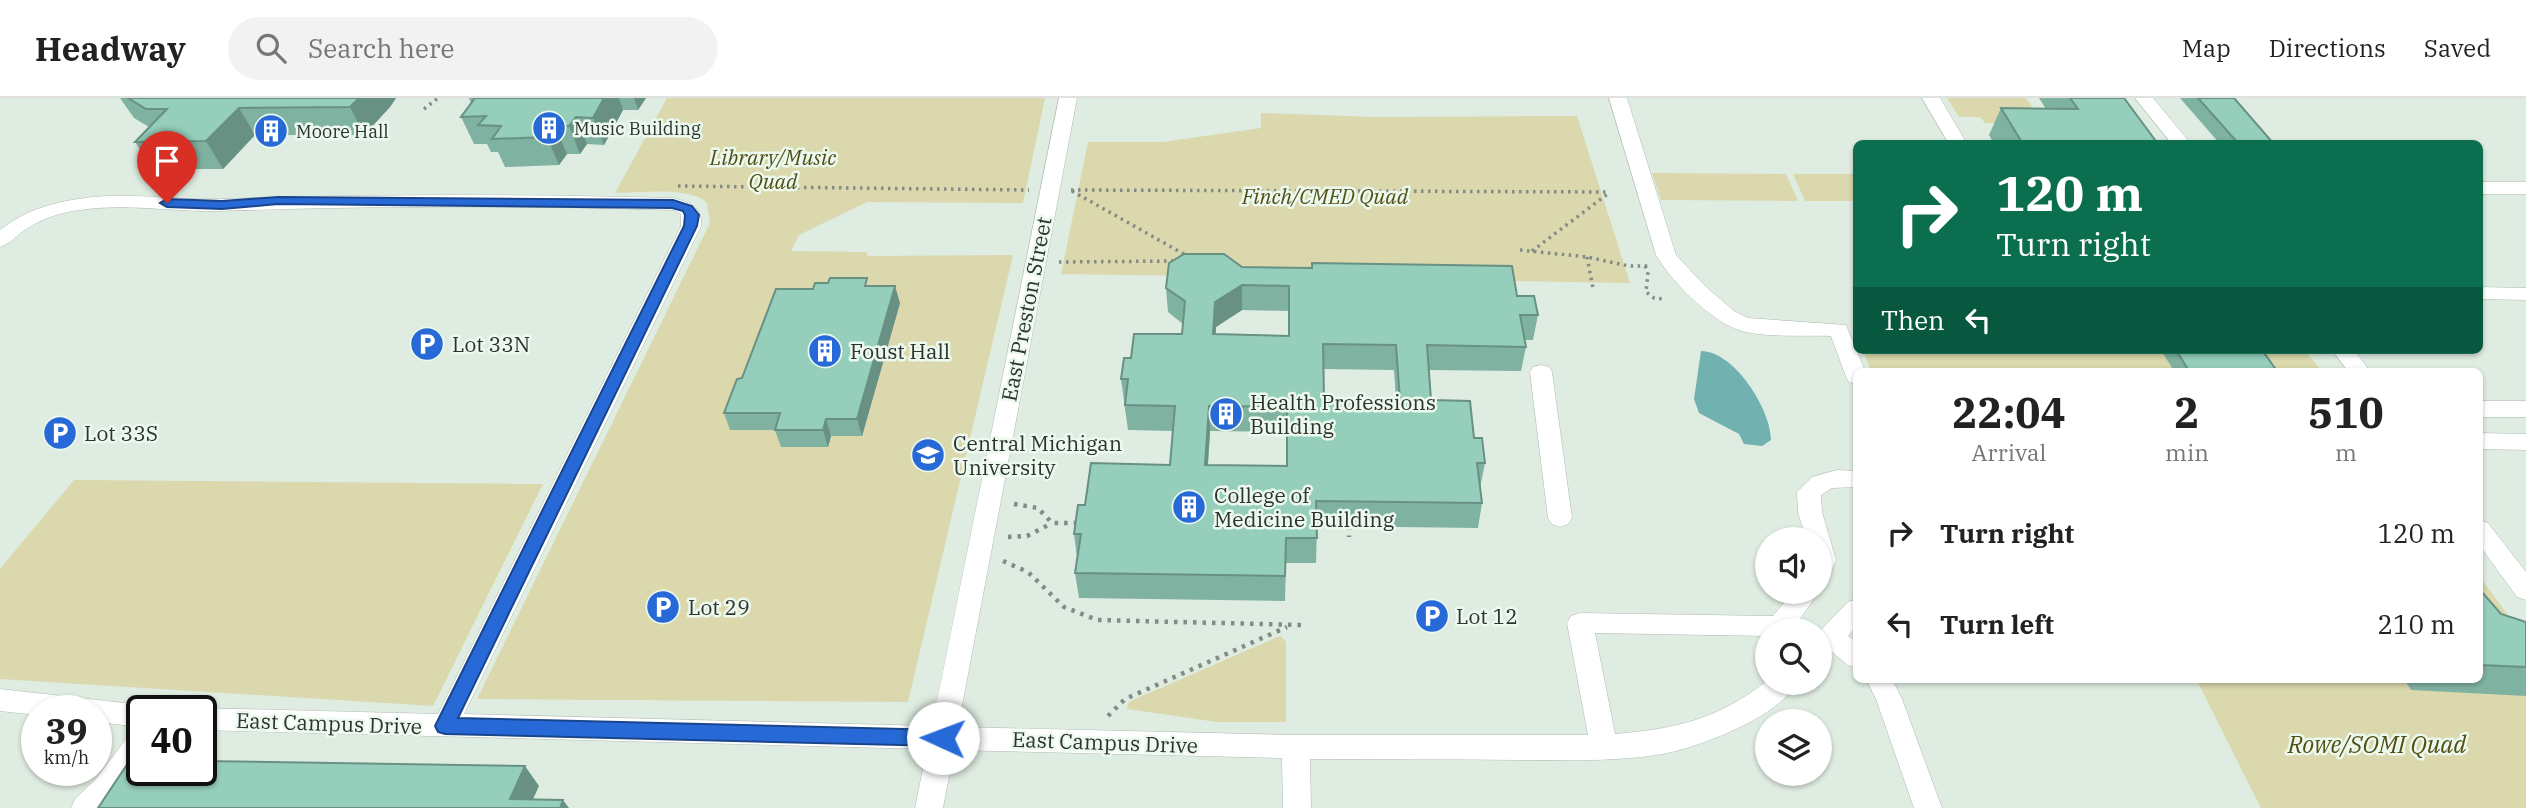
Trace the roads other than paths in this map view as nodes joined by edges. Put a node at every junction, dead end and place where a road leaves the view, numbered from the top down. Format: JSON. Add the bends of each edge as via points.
{"nodes":[{"id":1,"x":1068,"y":98,"type":"edge"},
{"id":2,"x":1618,"y":98,"type":"edge"},
{"id":3,"x":1931,"y":98,"type":"edge"},
{"id":4,"x":2144,"y":98,"type":"edge"},
{"id":5,"x":1956,"y":140,"type":"edge"},
{"id":6,"x":2179,"y":140,"type":"edge"},
{"id":7,"x":2483,"y":188,"type":"edge"},
{"id":8,"x":2526,"y":188,"type":"edge"},
{"id":9,"x":0,"y":241,"type":"edge"},
{"id":10,"x":2483,"y":293,"type":"edge"},
{"id":11,"x":2526,"y":294,"type":"edge"},
{"id":12,"x":1848,"y":330,"type":"edge"},
{"id":13,"x":2346,"y":354,"type":"edge"},
{"id":14,"x":1855,"y":368,"type":"edge"},
{"id":15,"x":2357,"y":368,"type":"edge"},
{"id":16,"x":1541,"y":372,"type":"dead end"},
{"id":17,"x":2483,"y":409,"type":"edge"},
{"id":18,"x":2526,"y":409,"type":"edge"},
{"id":19,"x":2483,"y":441,"type":"edge"},
{"id":20,"x":2526,"y":442,"type":"edge"},
{"id":21,"x":1853,"y":479,"type":"edge"},
{"id":22,"x":1560,"y":518,"type":"dead end"},
{"id":23,"x":1814,"y":527,"type":"edge"},
{"id":24,"x":2483,"y":533,"type":"edge"},
{"id":25,"x":2522,"y":579,"type":"edge"},
{"id":26,"x":1797,"y":604,"type":"edge"},
{"id":27,"x":1853,"y":613,"type":"edge"},
{"id":28,"x":1832,"y":636,"type":"edge"},
{"id":29,"x":1832,"y":645,"type":"edge"},
{"id":30,"x":1853,"y":655,"type":"edge"},
{"id":31,"x":1882,"y":683,"type":"edge"},
{"id":32,"x":1768,"y":695,"type":"edge"},
{"id":33,"x":0,"y":700,"type":"edge"},
{"id":34,"x":21,"y":702,"type":"edge"},
{"id":35,"x":217,"y":719,"type":"edge"},
{"id":36,"x":445,"y":726,"type":"junction"},
{"id":37,"x":943,"y":738,"type":"junction"},
{"id":38,"x":1296,"y":747,"type":"junction"},
{"id":39,"x":1604,"y":747,"type":"junction"},
{"id":40,"x":126,"y":761,"type":"edge"},
{"id":41,"x":85,"y":808,"type":"edge"},
{"id":42,"x":929,"y":808,"type":"edge"},
{"id":43,"x":1297,"y":808,"type":"edge"},
{"id":44,"x":1928,"y":808,"type":"edge"}],
"edges":[{"from":1,"to":37,"type":"street","name":"East Preston Street"},
{"from":2,"to":12,"type":"street","via":[[1673,267],[1727,316],[1744,325]]},
{"from":3,"to":5,"type":"street"},
{"from":4,"to":6,"type":"street"},
{"from":7,"to":8,"type":"street"},
{"from":9,"to":36,"type":"street","via":[[21,224],[83,204],[610,203],[673,204],[690,212],[691,226]]},
{"from":10,"to":11,"type":"street"},
{"from":12,"to":14,"type":"street"},
{"from":13,"to":15,"type":"street"},
{"from":16,"to":22,"type":"street"},
{"from":17,"to":18,"type":"street"},
{"from":19,"to":20,"type":"street"},
{"from":21,"to":23,"type":"street","via":[[1819,482],[1809,492]]},
{"from":24,"to":25,"type":"street"},
{"from":26,"to":39,"type":"street","via":[[1780,626],[1580,623]]},
{"from":27,"to":28,"type":"street"},
{"from":29,"to":30,"type":"street"},
{"from":31,"to":44,"type":"street"},
{"from":32,"to":39,"type":"street","name":"East Campus Drive","via":[[1713,727],[1662,742]]},
{"from":33,"to":34,"type":"street"},
{"from":35,"to":36,"type":"street","name":"East Campus Drive"},
{"from":36,"to":37,"type":"street","name":"East Campus Drive"},
{"from":37,"to":38,"type":"street","name":"East Campus Drive"},
{"from":37,"to":42,"type":"street","name":"East Preston Street"},
{"from":38,"to":39,"type":"street","name":"East Campus Drive"},
{"from":38,"to":43,"type":"street"},
{"from":40,"to":41,"type":"street"}]}
